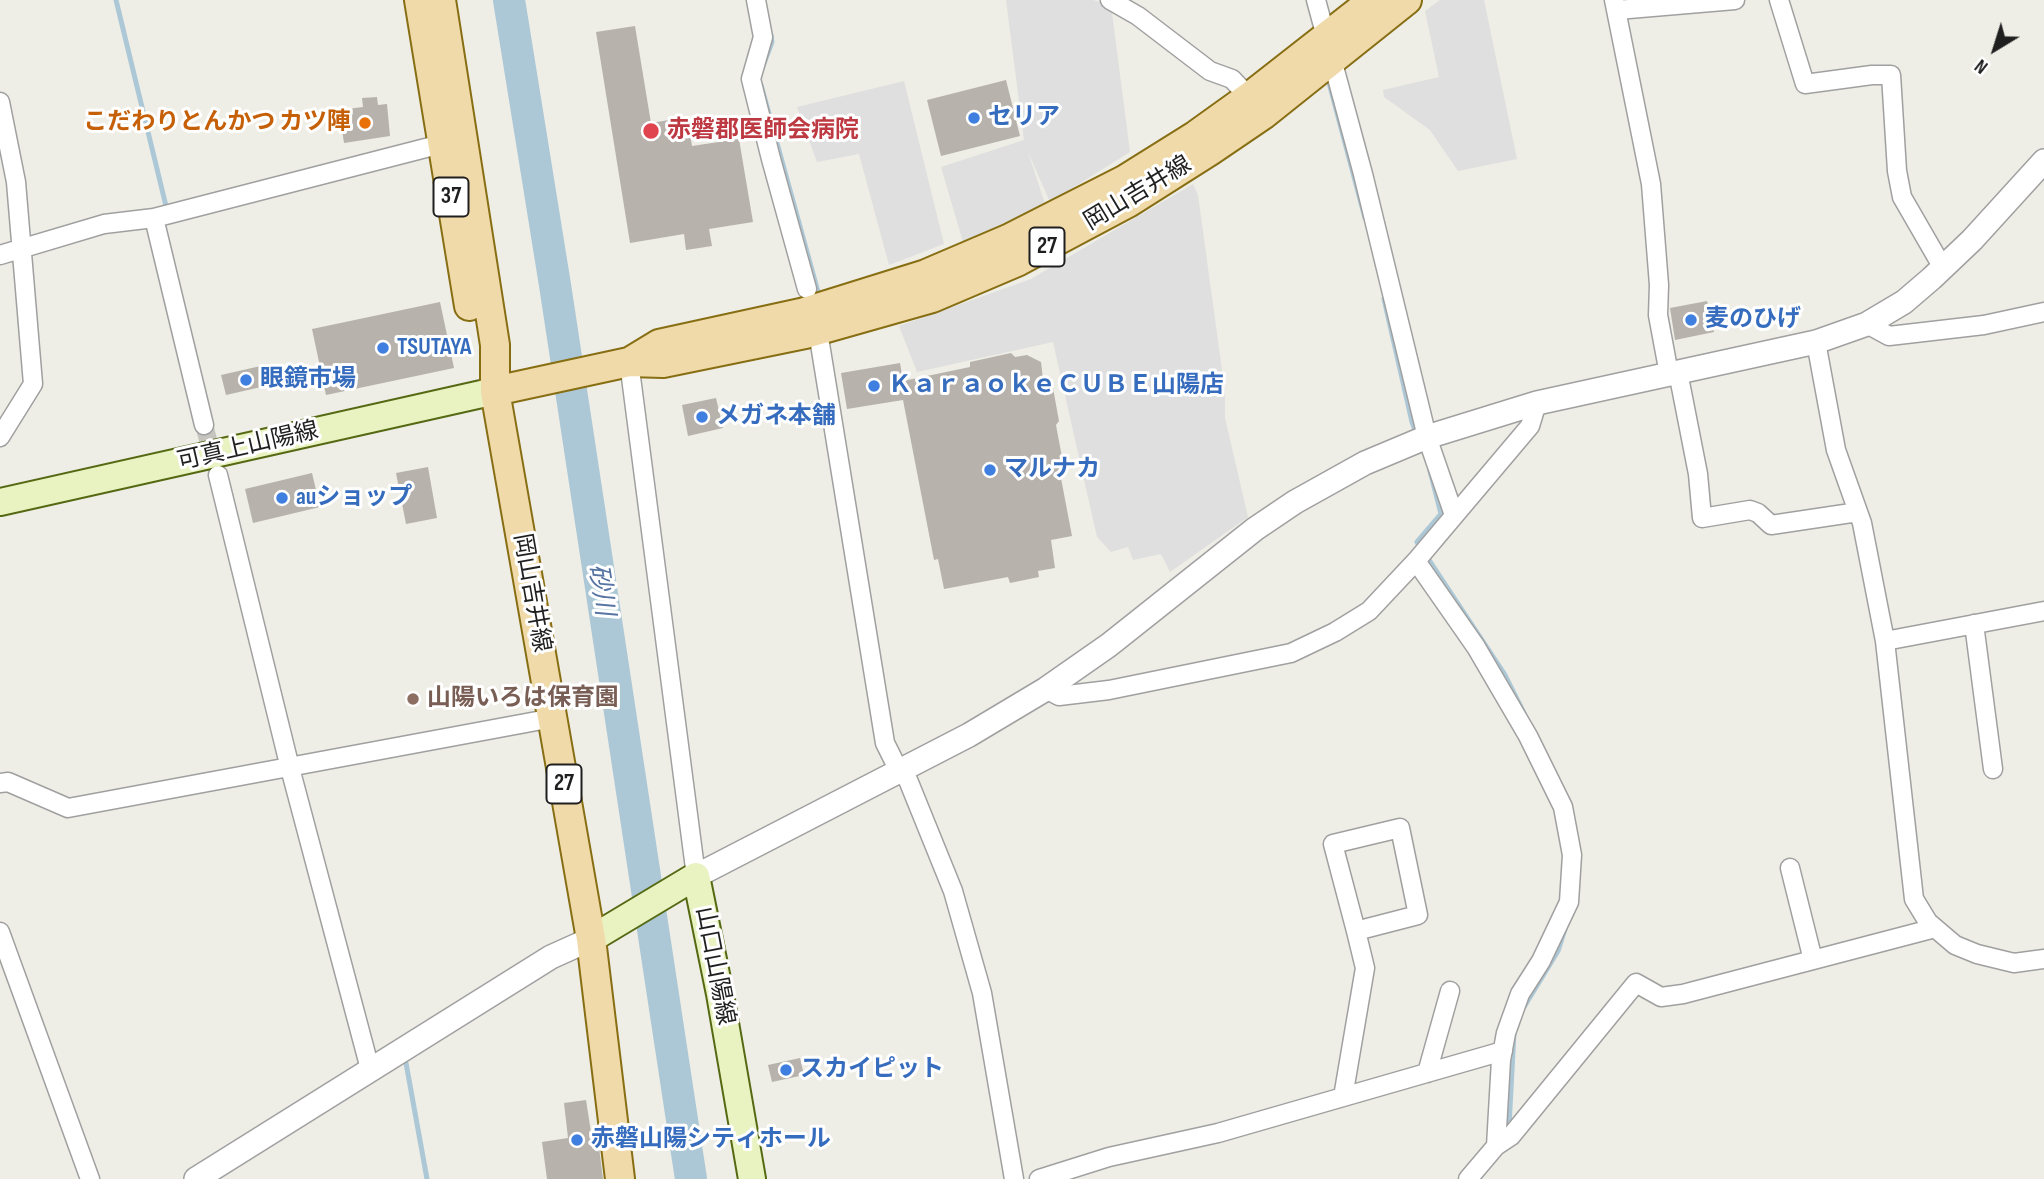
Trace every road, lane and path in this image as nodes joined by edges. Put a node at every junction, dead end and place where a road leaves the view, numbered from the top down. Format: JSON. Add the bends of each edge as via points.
{"nodes":[{"id":1,"x":419,"y":0,"type":"edge"},
{"id":2,"x":441,"y":0,"type":"edge"},
{"id":3,"x":756,"y":0,"type":"edge"},
{"id":4,"x":1110,"y":0,"type":"edge"},
{"id":5,"x":1316,"y":0,"type":"edge"},
{"id":6,"x":1373,"y":0,"type":"edge"},
{"id":7,"x":1407,"y":0,"type":"edge"},
{"id":8,"x":1735,"y":0,"type":"edge"},
{"id":9,"x":1779,"y":0,"type":"edge"},
{"id":10,"x":1616,"y":5,"type":"edge"},
{"id":11,"x":1328,"y":49,"type":"junction"},
{"id":12,"x":1249,"y":97,"type":"junction"},
{"id":13,"x":0,"y":102,"type":"edge"},
{"id":14,"x":453,"y":141,"type":"junction"},
{"id":15,"x":2044,"y":162,"type":"edge"},
{"id":16,"x":154,"y":218,"type":"junction"},
{"id":17,"x":22,"y":248,"type":"junction"},
{"id":18,"x":0,"y":254,"type":"edge"},
{"id":19,"x":1943,"y":268,"type":"junction"},
{"id":20,"x":807,"y":289,"type":"dead end"},
{"id":21,"x":2044,"y":312,"type":"edge"},
{"id":22,"x":1867,"y":324,"type":"junction"},
{"id":23,"x":1816,"y":342,"type":"junction"},
{"id":24,"x":820,"y":344,"type":"dead end"},
{"id":25,"x":629,"y":362,"type":"junction"},
{"id":26,"x":1674,"y":373,"type":"junction"},
{"id":27,"x":507,"y":388,"type":"junction"},
{"id":28,"x":1537,"y":403,"type":"junction"},
{"id":29,"x":204,"y":425,"type":"tunnel mouth"},
{"id":30,"x":0,"y":437,"type":"edge"},
{"id":31,"x":1427,"y":437,"type":"junction"},
{"id":32,"x":218,"y":475,"type":"tunnel mouth"},
{"id":33,"x":0,"y":502,"type":"edge"},
{"id":34,"x":1858,"y":512,"type":"junction"},
{"id":35,"x":1454,"y":515,"type":"junction"},
{"id":36,"x":1416,"y":561,"type":"junction"},
{"id":37,"x":2044,"y":611,"type":"edge"},
{"id":38,"x":1974,"y":624,"type":"junction"},
{"id":39,"x":1885,"y":641,"type":"junction"},
{"id":40,"x":1046,"y":689,"type":"junction"},
{"id":41,"x":553,"y":718,"type":"junction"},
{"id":42,"x":290,"y":768,"type":"junction"},
{"id":43,"x":1993,"y":769,"type":"dead end"},
{"id":44,"x":899,"y":771,"type":"junction"},
{"id":45,"x":0,"y":783,"type":"edge"},
{"id":46,"x":1790,"y":868,"type":"dead end"},
{"id":47,"x":688,"y":881,"type":"junction"},
{"id":48,"x":1935,"y":928,"type":"junction"},
{"id":49,"x":1356,"y":931,"type":"junction"},
{"id":50,"x":0,"y":932,"type":"edge"},
{"id":51,"x":591,"y":939,"type":"junction"},
{"id":52,"x":2044,"y":959,"type":"edge"},
{"id":53,"x":1813,"y":960,"type":"junction"},
{"id":54,"x":1450,"y":991,"type":"dead end"},
{"id":55,"x":1503,"y":1051,"type":"junction"},
{"id":56,"x":370,"y":1069,"type":"junction"},
{"id":57,"x":1427,"y":1073,"type":"junction"},
{"id":58,"x":1343,"y":1097,"type":"junction"},
{"id":59,"x":1496,"y":1146,"type":"junction"},
{"id":60,"x":90,"y":1179,"type":"edge"},
{"id":61,"x":196,"y":1179,"type":"edge"},
{"id":62,"x":620,"y":1179,"type":"edge"},
{"id":63,"x":752,"y":1179,"type":"edge"},
{"id":64,"x":1014,"y":1179,"type":"edge"},
{"id":65,"x":1039,"y":1179,"type":"edge"},
{"id":66,"x":1468,"y":1179,"type":"edge"}],
"edges":[{"from":1,"to":14,"type":"main road","number":"37"},
{"from":2,"to":14,"type":"main road","number":"37"},
{"from":3,"to":20,"type":"street","via":[[763,37],[751,79]]},
{"from":4,"to":12,"type":"street","via":[[1210,71],[1231,79]]},
{"from":5,"to":11,"type":"street"},
{"from":6,"to":11,"type":"main road","name":"岡山吉井線","number":"27"},
{"from":7,"to":11,"type":"main road","name":"岡山吉井線","number":"27"},
{"from":8,"to":10,"type":"street"},
{"from":9,"to":19,"type":"street","via":[[1805,84],[1891,75],[1902,197]]},
{"from":10,"to":26,"type":"street","via":[[1651,184],[1658,314]]},
{"from":11,"to":12,"type":"main road","name":"岡山吉井線","number":"27"},
{"from":11,"to":25,"type":"main road","name":"岡山吉井線","number":"27","via":[[1263,115],[1128,203],[1020,261],[932,298],[805,334],[663,363]]},
{"from":11,"to":31,"type":"street"},
{"from":12,"to":25,"type":"main road","name":"岡山吉井線","number":"27","via":[[1124,180],[1008,239],[926,274],[801,313],[659,344]]},
{"from":13,"to":17,"type":"street","via":[[16,183]]},
{"from":14,"to":16,"type":"street"},
{"from":14,"to":27,"type":"main road","number":"37"},
{"from":15,"to":19,"type":"street"},
{"from":16,"to":17,"type":"street","via":[[104,224]]},
{"from":16,"to":29,"type":"street"},
{"from":17,"to":18,"type":"street"},
{"from":17,"to":30,"type":"street","via":[[33,384]]},
{"from":19,"to":22,"type":"street","via":[[1904,302]]},
{"from":21,"to":22,"type":"street","via":[[1983,325],[1889,336]]},
{"from":22,"to":23,"type":"street"},
{"from":23,"to":26,"type":"street"},
{"from":23,"to":34,"type":"street","via":[[1836,450]]},
{"from":24,"to":44,"type":"street","via":[[885,743]]},
{"from":25,"to":27,"type":"main road","name":"岡山吉井線","number":"27"},
{"from":25,"to":47,"type":"street"},
{"from":26,"to":28,"type":"street"},
{"from":26,"to":34,"type":"street","via":[[1698,474],[1702,518],[1750,510],[1771,525]]},
{"from":27,"to":33,"type":"main road","name":"可真上山陽線"},
{"from":27,"to":41,"type":"main road","name":"岡山吉井線","number":"27"},
{"from":28,"to":31,"type":"street"},
{"from":28,"to":35,"type":"street","via":[[1530,426]]},
{"from":31,"to":35,"type":"street"},
{"from":31,"to":40,"type":"street","via":[[1365,463],[1295,502]]},
{"from":32,"to":42,"type":"street"},
{"from":34,"to":39,"type":"street"},
{"from":35,"to":36,"type":"street"},
{"from":36,"to":40,"type":"street","via":[[1369,611],[1290,653],[1109,690],[1059,696]]},
{"from":36,"to":55,"type":"street","via":[[1476,647],[1528,736],[1563,807],[1572,855],[1569,902],[1542,961],[1520,994]]},
{"from":37,"to":38,"type":"street"},
{"from":38,"to":39,"type":"street"},
{"from":38,"to":43,"type":"street"},
{"from":39,"to":48,"type":"street","via":[[1914,899]]},
{"from":40,"to":44,"type":"street"},
{"from":41,"to":42,"type":"street"},
{"from":41,"to":51,"type":"main road","name":"岡山吉井線","number":"27"},
{"from":42,"to":45,"type":"street","via":[[68,808],[8,782]]},
{"from":42,"to":56,"type":"street"},
{"from":44,"to":47,"type":"street"},
{"from":44,"to":64,"type":"street","via":[[908,780],[953,891],[982,993]]},
{"from":46,"to":53,"type":"street"},
{"from":47,"to":51,"type":"main road","name":"山口山陽線"},
{"from":47,"to":63,"type":"main road","name":"山口山陽線","via":[[720,994]]},
{"from":48,"to":52,"type":"street","via":[[1955,946],[1977,954],[2014,962]]},
{"from":48,"to":53,"type":"street"},
{"from":49,"to":49,"type":"street","via":[[1333,844],[1400,828],[1418,915]]},
{"from":49,"to":58,"type":"street","via":[[1365,976]]},
{"from":50,"to":60,"type":"street"},
{"from":51,"to":56,"type":"street","via":[[551,957]]},
{"from":51,"to":62,"type":"main road","name":"岡山吉井線","number":"27"},
{"from":53,"to":59,"type":"street","via":[[1661,997],[1636,983],[1511,1136]]},
{"from":54,"to":57,"type":"street"},
{"from":55,"to":57,"type":"street"},
{"from":55,"to":59,"type":"street"},
{"from":56,"to":61,"type":"street"},
{"from":57,"to":58,"type":"street"},
{"from":58,"to":65,"type":"street"},
{"from":59,"to":66,"type":"street"}]}
